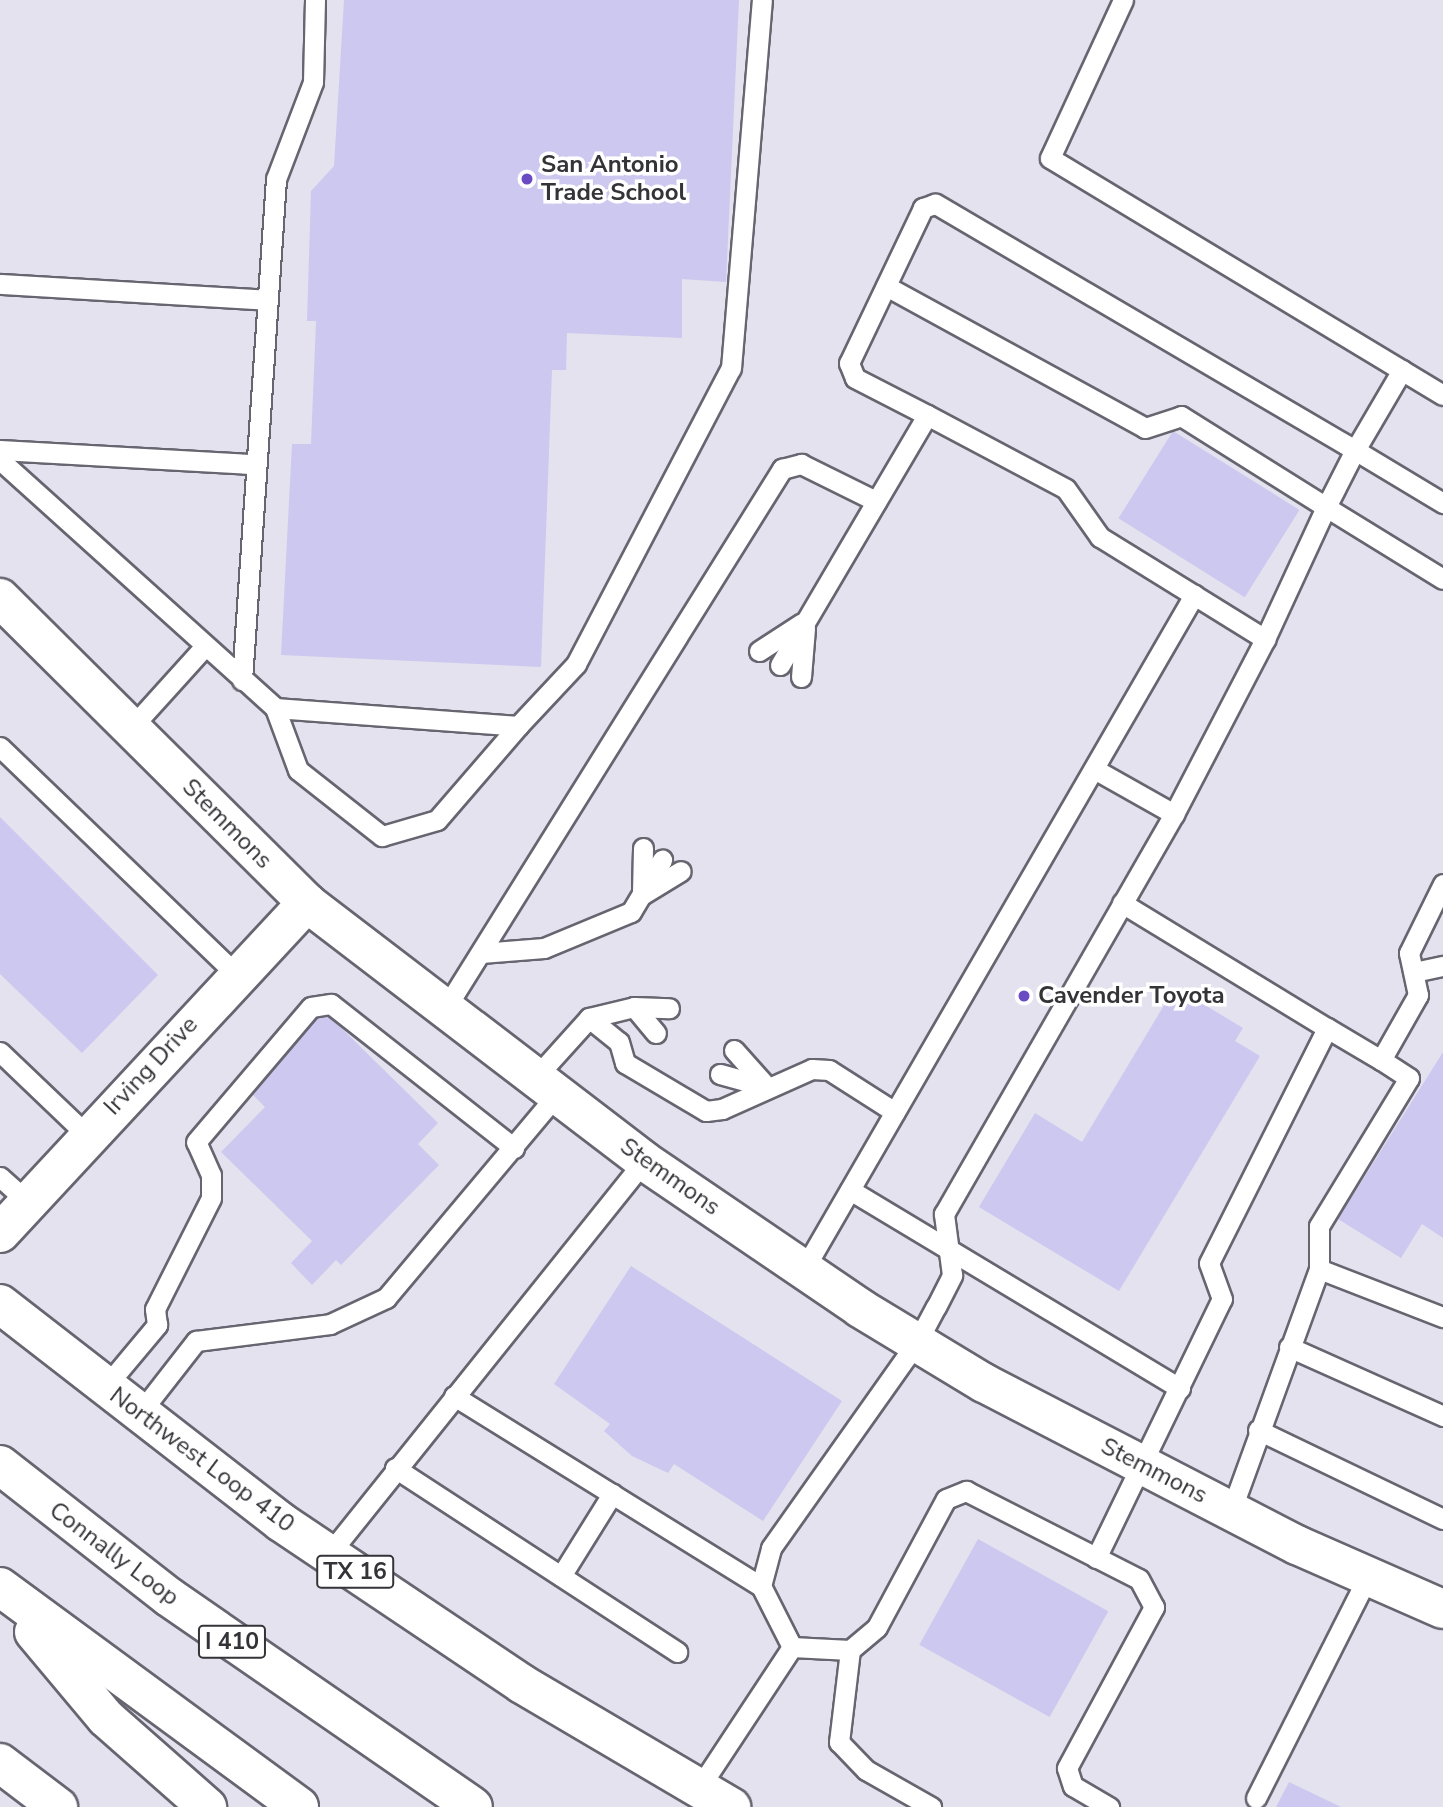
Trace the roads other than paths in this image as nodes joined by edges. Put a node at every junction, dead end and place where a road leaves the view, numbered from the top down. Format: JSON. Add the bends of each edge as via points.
{"nodes":[{"id":1,"x":315,"y":0,"type":"edge"},
{"id":2,"x":762,"y":0,"type":"edge"},
{"id":3,"x":1123,"y":0,"type":"edge"},
{"id":4,"x":0,"y":284,"type":"edge"},
{"id":5,"x":886,"y":286,"type":"junction"},
{"id":6,"x":266,"y":300,"type":"junction"},
{"id":7,"x":1402,"y":370,"type":"junction"},
{"id":8,"x":1443,"y":395,"type":"edge"},
{"id":9,"x":927,"y":415,"type":"junction"},
{"id":10,"x":0,"y":450,"type":"edge"},
{"id":11,"x":1356,"y":450,"type":"junction"},
{"id":12,"x":0,"y":460,"type":"edge"},
{"id":13,"x":254,"y":464,"type":"junction"},
{"id":14,"x":876,"y":501,"type":"junction"},
{"id":15,"x":1443,"y":503,"type":"edge"},
{"id":16,"x":1326,"y":507,"type":"junction"},
{"id":17,"x":1443,"y":579,"type":"edge"},
{"id":18,"x":1194,"y":595,"type":"junction"},
{"id":19,"x":2,"y":605,"type":"edge"},
{"id":20,"x":805,"y":620,"type":"junction"},
{"id":21,"x":1265,"y":639,"type":"junction"},
{"id":22,"x":205,"y":646,"type":"junction"},
{"id":23,"x":759,"y":652,"type":"dead end"},
{"id":24,"x":780,"y":664,"type":"dead end"},
{"id":25,"x":800,"y":677,"type":"dead end"},
{"id":26,"x":242,"y":680,"type":"junction"},
{"id":27,"x":275,"y":708,"type":"junction"},
{"id":28,"x":517,"y":726,"type":"junction"},
{"id":29,"x":131,"y":728,"type":"junction"},
{"id":30,"x":0,"y":747,"type":"edge"},
{"id":31,"x":1094,"y":769,"type":"junction"},
{"id":32,"x":1174,"y":814,"type":"junction"},
{"id":33,"x":643,"y":848,"type":"dead end"},
{"id":34,"x":662,"y":860,"type":"dead end"},
{"id":35,"x":681,"y":871,"type":"dead end"},
{"id":36,"x":1443,"y":884,"type":"edge"},
{"id":37,"x":642,"y":894,"type":"junction"},
{"id":38,"x":307,"y":903,"type":"junction"},
{"id":39,"x":1122,"y":903,"type":"junction"},
{"id":40,"x":481,"y":953,"type":"junction"},
{"id":41,"x":1443,"y":966,"type":"edge"},
{"id":42,"x":1414,"y":972,"type":"junction"},
{"id":43,"x":237,"y":975,"type":"junction"},
{"id":44,"x":634,"y":1007,"type":"junction"},
{"id":45,"x":669,"y":1008,"type":"dead end"},
{"id":46,"x":445,"y":1009,"type":"junction"},
{"id":47,"x":589,"y":1018,"type":"junction"},
{"id":48,"x":1327,"y":1028,"type":"junction"},
{"id":49,"x":656,"y":1033,"type":"dead end"},
{"id":50,"x":734,"y":1049,"type":"dead end"},
{"id":51,"x":0,"y":1052,"type":"edge"},
{"id":52,"x":1381,"y":1060,"type":"junction"},
{"id":53,"x":720,"y":1074,"type":"dead end"},
{"id":54,"x":546,"y":1086,"type":"junction"},
{"id":55,"x":767,"y":1087,"type":"junction"},
{"id":56,"x":895,"y":1112,"type":"junction"},
{"id":57,"x":87,"y":1136,"type":"junction"},
{"id":58,"x":514,"y":1149,"type":"junction"},
{"id":59,"x":644,"y":1161,"type":"junction"},
{"id":60,"x":14,"y":1189,"type":"edge"},
{"id":61,"x":850,"y":1190,"type":"junction"},
{"id":62,"x":0,"y":1233,"type":"edge"},
{"id":63,"x":948,"y":1249,"type":"junction"},
{"id":64,"x":804,"y":1269,"type":"junction"},
{"id":65,"x":1319,"y":1269,"type":"junction"},
{"id":66,"x":0,"y":1304,"type":"edge"},
{"id":67,"x":1443,"y":1317,"type":"edge"},
{"id":68,"x":917,"y":1342,"type":"junction"},
{"id":69,"x":1289,"y":1347,"type":"junction"},
{"id":70,"x":106,"y":1386,"type":"junction"},
{"id":71,"x":1180,"y":1388,"type":"junction"},
{"id":72,"x":454,"y":1396,"type":"junction"},
{"id":73,"x":139,"y":1414,"type":"junction"},
{"id":74,"x":1443,"y":1416,"type":"edge"},
{"id":75,"x":1258,"y":1430,"type":"junction"},
{"id":76,"x":0,"y":1465,"type":"edge"},
{"id":77,"x":1142,"y":1465,"type":"junction"},
{"id":78,"x":395,"y":1468,"type":"junction"},
{"id":79,"x":612,"y":1494,"type":"junction"},
{"id":80,"x":1231,"y":1511,"type":"junction"},
{"id":81,"x":1443,"y":1518,"type":"edge"},
{"id":82,"x":329,"y":1554,"type":"junction"},
{"id":83,"x":1096,"y":1558,"type":"junction"},
{"id":84,"x":561,"y":1576,"type":"junction"},
{"id":85,"x":1368,"y":1576,"type":"junction"},
{"id":86,"x":761,"y":1586,"type":"junction"},
{"id":87,"x":0,"y":1587,"type":"edge"},
{"id":88,"x":0,"y":1593,"type":"edge"},
{"id":89,"x":1443,"y":1609,"type":"edge"},
{"id":90,"x":792,"y":1647,"type":"junction"},
{"id":91,"x":850,"y":1650,"type":"junction"},
{"id":92,"x":677,"y":1652,"type":"dead end"},
{"id":93,"x":0,"y":1763,"type":"edge"},
{"id":94,"x":699,"y":1788,"type":"junction"},
{"id":95,"x":1256,"y":1798,"type":"dead end"},
{"id":96,"x":58,"y":1807,"type":"edge"},
{"id":97,"x":207,"y":1807,"type":"edge"},
{"id":98,"x":299,"y":1807,"type":"edge"},
{"id":99,"x":473,"y":1807,"type":"edge"},
{"id":100,"x":731,"y":1807,"type":"edge"},
{"id":101,"x":931,"y":1807,"type":"edge"},
{"id":102,"x":1109,"y":1807,"type":"edge"}],
"edges":[{"from":1,"to":6,"type":"lane","via":[[313,82],[276,179]]},
{"from":2,"to":28,"type":"lane","via":[[731,368],[576,664]]},
{"from":3,"to":7,"type":"lane","via":[[1050,158]]},
{"from":4,"to":6,"type":"lane"},
{"from":5,"to":9,"type":"lane","via":[[849,363],[855,379]]},
{"from":5,"to":11,"type":"lane","via":[[923,208],[935,204]]},
{"from":5,"to":16,"type":"lane","via":[[1145,428],[1181,416]]},
{"from":6,"to":13,"type":"lane"},
{"from":7,"to":8,"type":"lane"},
{"from":7,"to":11,"type":"lane"},
{"from":9,"to":14,"type":"lane"},
{"from":9,"to":18,"type":"lane","via":[[1066,489],[1100,537]]},
{"from":10,"to":13,"type":"lane"},
{"from":11,"to":15,"type":"lane"},
{"from":11,"to":16,"type":"lane"},
{"from":12,"to":22,"type":"lane"},
{"from":13,"to":26,"type":"lane"},
{"from":14,"to":20,"type":"lane"},
{"from":14,"to":40,"type":"lane","via":[[801,464],[782,469]]},
{"from":16,"to":17,"type":"lane"},
{"from":16,"to":21,"type":"lane"},
{"from":18,"to":21,"type":"lane"},
{"from":18,"to":31,"type":"lane"},
{"from":19,"to":29,"type":"main road","name":"Stemmons"},
{"from":20,"to":23,"type":"lane"},
{"from":20,"to":24,"type":"lane"},
{"from":20,"to":25,"type":"lane"},
{"from":21,"to":32,"type":"lane"},
{"from":22,"to":26,"type":"lane"},
{"from":22,"to":29,"type":"lane"},
{"from":26,"to":27,"type":"lane"},
{"from":27,"to":28,"type":"lane"},
{"from":27,"to":28,"type":"lane","via":[[298,770],[382,836],[437,820]]},
{"from":29,"to":38,"type":"main road","name":"Stemmons"},
{"from":30,"to":43,"type":"lane"},
{"from":31,"to":32,"type":"lane"},
{"from":31,"to":56,"type":"lane"},
{"from":32,"to":39,"type":"lane"},
{"from":33,"to":37,"type":"lane"},
{"from":34,"to":37,"type":"lane"},
{"from":35,"to":37,"type":"lane"},
{"from":36,"to":42,"type":"lane","via":[[1409,953]]},
{"from":37,"to":40,"type":"lane","via":[[631,912],[544,948]]},
{"from":38,"to":43,"type":"main road","name":"Irving Drive"},
{"from":38,"to":46,"type":"main road","name":"Stemmons"},
{"from":39,"to":48,"type":"lane"},
{"from":39,"to":63,"type":"lane","via":[[944,1214]]},
{"from":40,"to":46,"type":"lane"},
{"from":41,"to":42,"type":"lane"},
{"from":42,"to":52,"type":"lane","via":[[1418,995]]},
{"from":43,"to":57,"type":"main road","name":"Irving Drive"},
{"from":44,"to":45,"type":"lane"},
{"from":44,"to":47,"type":"lane"},
{"from":44,"to":49,"type":"lane"},
{"from":46,"to":54,"type":"main road","name":"Stemmons"},
{"from":47,"to":54,"type":"lane"},
{"from":47,"to":55,"type":"lane","via":[[620,1042],[625,1063],[706,1111],[722,1109]]},
{"from":48,"to":52,"type":"lane"},
{"from":48,"to":71,"type":"lane","via":[[1209,1264],[1222,1299]]},
{"from":50,"to":55,"type":"lane"},
{"from":51,"to":57,"type":"lane"},
{"from":52,"to":65,"type":"lane","via":[[1409,1078],[1319,1226]]},
{"from":53,"to":55,"type":"lane"},
{"from":54,"to":58,"type":"lane"},
{"from":54,"to":59,"type":"main road","name":"Stemmons"},
{"from":55,"to":56,"type":"lane","via":[[812,1069],[829,1070]]},
{"from":56,"to":61,"type":"lane"},
{"from":57,"to":60,"type":"main road","name":"Irving Drive"},
{"from":58,"to":70,"type":"lane","via":[[331,1004],[311,1007],[195,1142],[211,1175],[211,1198],[155,1309],[157,1325]]},
{"from":58,"to":73,"type":"lane","via":[[386,1298],[330,1324],[196,1341]]},
{"from":59,"to":64,"type":"main road","name":"Stemmons"},
{"from":59,"to":72,"type":"lane"},
{"from":60,"to":62,"type":"main road","name":"Irving Drive"},
{"from":61,"to":63,"type":"lane"},
{"from":61,"to":64,"type":"lane"},
{"from":63,"to":68,"type":"lane","via":[[952,1275]]},
{"from":63,"to":71,"type":"lane"},
{"from":64,"to":68,"type":"main road","name":"Stemmons"},
{"from":65,"to":67,"type":"lane"},
{"from":65,"to":69,"type":"lane"},
{"from":66,"to":70,"type":"main road","name":"Northwest Loop 410","number":"TX 16"},
{"from":68,"to":77,"type":"main road","name":"Stemmons","via":[[984,1383]]},
{"from":68,"to":86,"type":"lane","via":[[771,1548]]},
{"from":69,"to":74,"type":"lane"},
{"from":69,"to":75,"type":"lane"},
{"from":70,"to":73,"type":"main road","name":"Northwest Loop 410","number":"TX 16"},
{"from":71,"to":77,"type":"lane"},
{"from":72,"to":78,"type":"lane"},
{"from":72,"to":79,"type":"lane"},
{"from":73,"to":82,"type":"main road","name":"Northwest Loop 410","number":"TX 16"},
{"from":75,"to":80,"type":"lane"},
{"from":75,"to":81,"type":"lane"},
{"from":76,"to":99,"type":"main road","name":"Connally Loop","number":"I 410","via":[[169,1597]]},
{"from":77,"to":80,"type":"main road","name":"Stemmons"},
{"from":77,"to":83,"type":"lane"},
{"from":78,"to":82,"type":"lane"},
{"from":78,"to":84,"type":"lane"},
{"from":79,"to":84,"type":"lane"},
{"from":79,"to":86,"type":"lane"},
{"from":80,"to":85,"type":"main road","name":"Stemmons"},
{"from":82,"to":94,"type":"main road","name":"Northwest Loop 410","number":"TX 16","via":[[522,1684]]},
{"from":83,"to":91,"type":"lane","via":[[966,1491],[946,1499],[877,1627]]},
{"from":83,"to":102,"type":"lane","via":[[1139,1579],[1154,1607],[1067,1768],[1073,1786]]},
{"from":84,"to":92,"type":"lane"},
{"from":85,"to":89,"type":"main road","name":"Stemmons"},
{"from":85,"to":95,"type":"lane"},
{"from":86,"to":90,"type":"lane"},
{"from":87,"to":98,"type":"main road"},
{"from":88,"to":97,"type":"main road","via":[[107,1718]]},
{"from":90,"to":91,"type":"lane"},
{"from":90,"to":94,"type":"lane"},
{"from":91,"to":101,"type":"lane","via":[[839,1742],[866,1770]]},
{"from":93,"to":96,"type":"main road"},
{"from":94,"to":100,"type":"main road","name":"Northwest Loop 410","number":"TX 16"}]}
